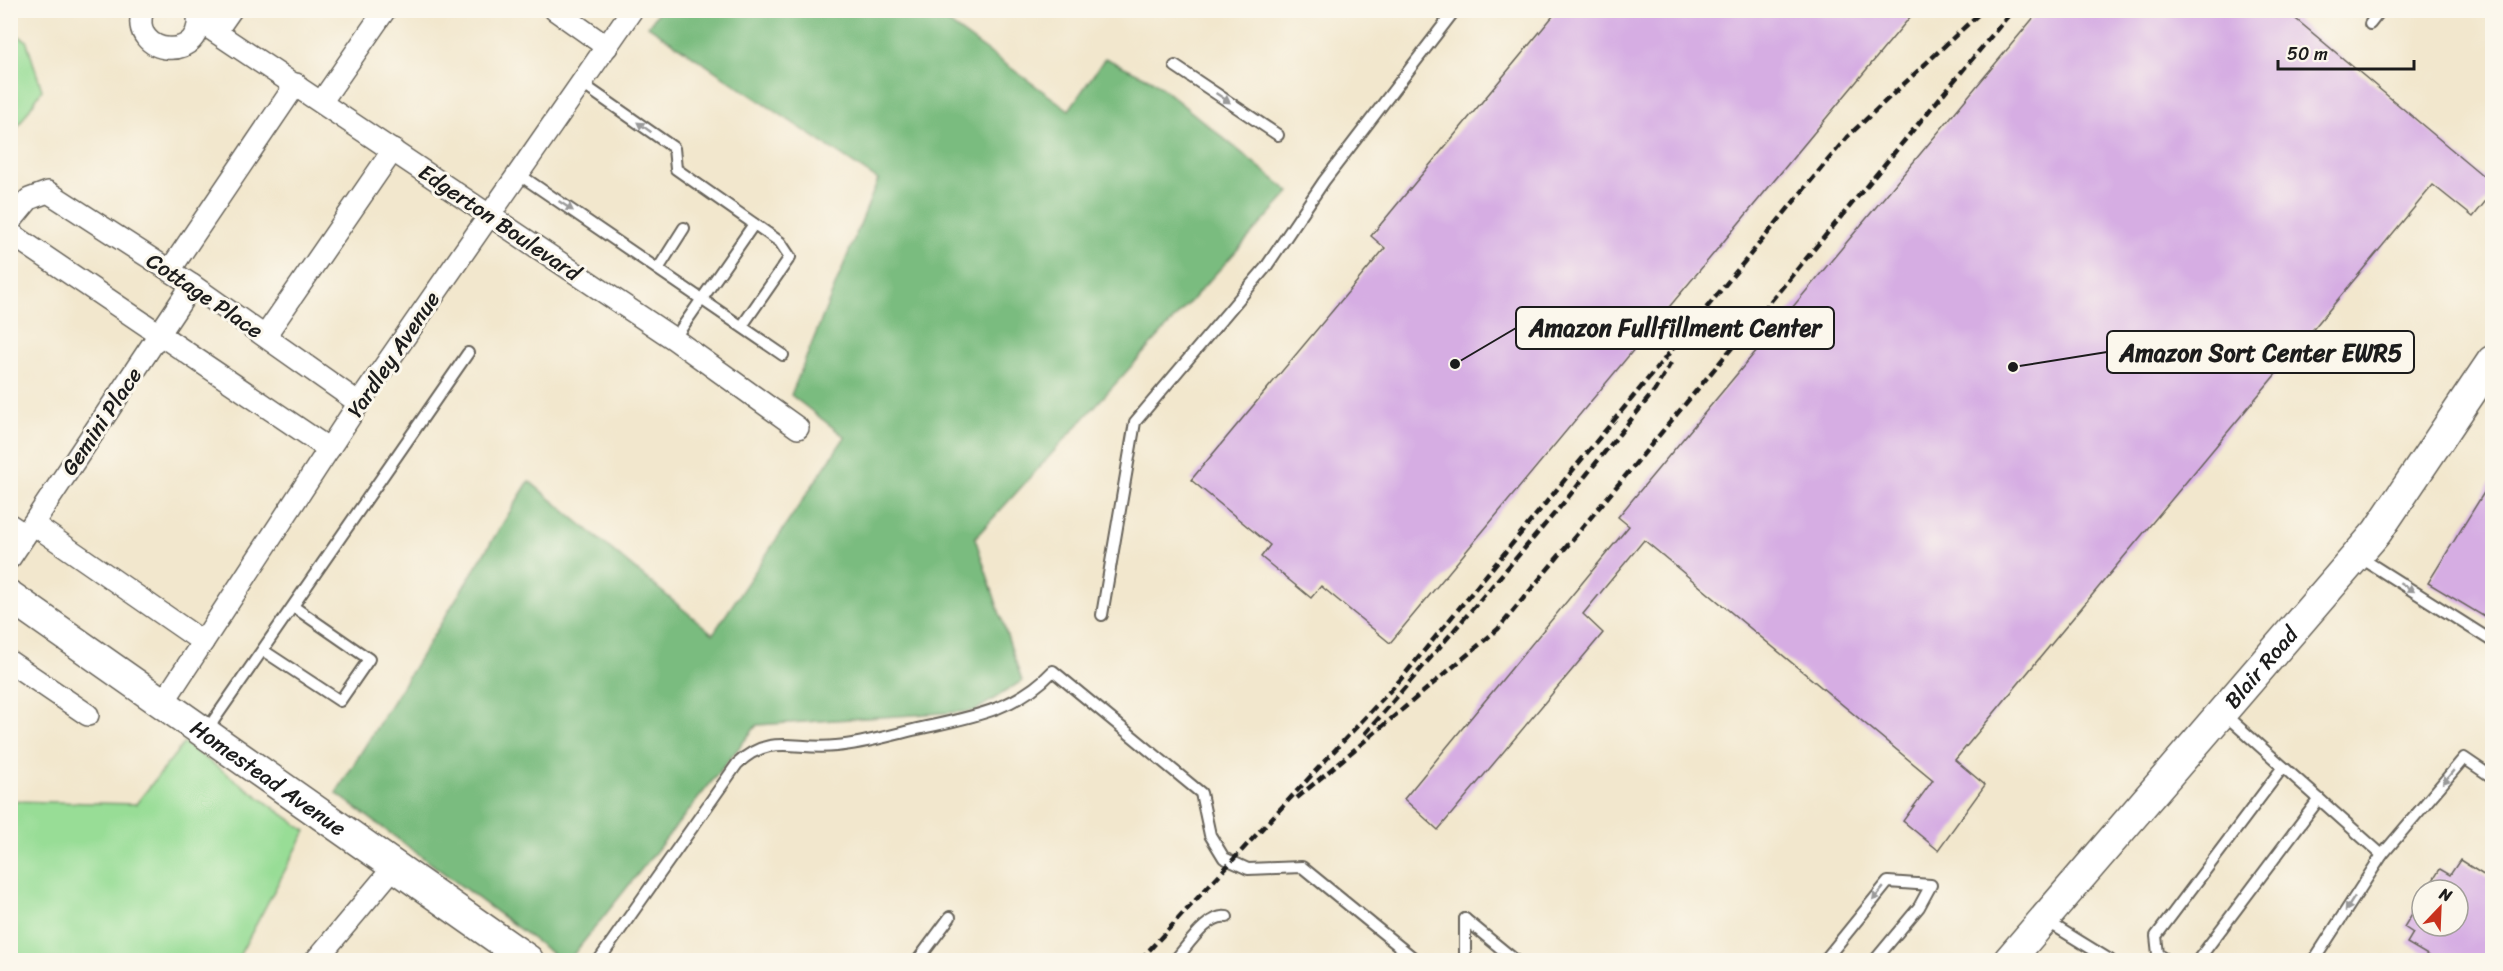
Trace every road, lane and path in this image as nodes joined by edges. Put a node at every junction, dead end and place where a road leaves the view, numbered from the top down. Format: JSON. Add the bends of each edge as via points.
{"nodes":[{"id":1,"x":143,"y":10,"type":"edge"},
{"id":2,"x":231,"y":10,"type":"edge"},
{"id":3,"x":385,"y":10,"type":"edge"},
{"id":4,"x":555,"y":10,"type":"edge"},
{"id":5,"x":632,"y":10,"type":"edge"},
{"id":6,"x":1455,"y":10,"type":"edge"},
{"id":7,"x":2381,"y":10,"type":"edge"},
{"id":8,"x":205,"y":21,"type":"edge"},
{"id":9,"x":2370,"y":24,"type":"dead end"},
{"id":10,"x":607,"y":47,"type":"junction"},
{"id":11,"x":1175,"y":66,"type":"dead end"},
{"id":12,"x":581,"y":83,"type":"junction"},
{"id":13,"x":296,"y":84,"type":"junction"},
{"id":14,"x":322,"y":101,"type":"junction"},
{"id":15,"x":1278,"y":135,"type":"dead end"},
{"id":16,"x":393,"y":150,"type":"junction"},
{"id":17,"x":517,"y":173,"type":"junction"},
{"id":18,"x":488,"y":215,"type":"junction"},
{"id":19,"x":10,"y":222,"type":"edge"},
{"id":20,"x":754,"y":224,"type":"junction"},
{"id":21,"x":684,"y":228,"type":"dead end"},
{"id":22,"x":10,"y":233,"type":"edge"},
{"id":23,"x":657,"y":268,"type":"junction"},
{"id":24,"x":170,"y":270,"type":"junction"},
{"id":25,"x":192,"y":285,"type":"junction"},
{"id":26,"x":702,"y":299,"type":"junction"},
{"id":27,"x":742,"y":326,"type":"junction"},
{"id":28,"x":161,"y":333,"type":"junction"},
{"id":29,"x":265,"y":336,"type":"junction"},
{"id":30,"x":674,"y":339,"type":"junction"},
{"id":31,"x":468,"y":353,"type":"dead end"},
{"id":32,"x":783,"y":354,"type":"dead end"},
{"id":33,"x":2493,"y":361,"type":"edge"},
{"id":34,"x":359,"y":403,"type":"junction"},
{"id":35,"x":798,"y":428,"type":"dead end"},
{"id":36,"x":329,"y":449,"type":"junction"},
{"id":37,"x":23,"y":528,"type":"edge"},
{"id":38,"x":2357,"y":555,"type":"junction"},
{"id":39,"x":10,"y":558,"type":"edge"},
{"id":40,"x":10,"y":596,"type":"edge"},
{"id":41,"x":294,"y":607,"type":"junction"},
{"id":42,"x":1102,"y":615,"type":"dead end"},
{"id":43,"x":2493,"y":641,"type":"edge"},
{"id":44,"x":203,"y":642,"type":"junction"},
{"id":45,"x":264,"y":651,"type":"junction"},
{"id":46,"x":10,"y":662,"type":"edge"},
{"id":47,"x":163,"y":704,"type":"junction"},
{"id":48,"x":2223,"y":714,"type":"junction"},
{"id":49,"x":88,"y":715,"type":"dead end"},
{"id":50,"x":205,"y":733,"type":"junction"},
{"id":51,"x":2283,"y":767,"type":"junction"},
{"id":52,"x":2493,"y":777,"type":"edge"},
{"id":53,"x":2319,"y":799,"type":"junction"},
{"id":54,"x":2382,"y":855,"type":"junction"},
{"id":55,"x":394,"y":867,"type":"junction"},
{"id":56,"x":1227,"y":916,"type":"dead end"},
{"id":57,"x":950,"y":917,"type":"dead end"},
{"id":58,"x":2044,"y":919,"type":"junction"},
{"id":59,"x":316,"y":960,"type":"edge"},
{"id":60,"x":528,"y":960,"type":"edge"},
{"id":61,"x":599,"y":960,"type":"edge"},
{"id":62,"x":918,"y":960,"type":"edge"},
{"id":63,"x":1174,"y":960,"type":"edge"},
{"id":64,"x":1416,"y":960,"type":"edge"},
{"id":65,"x":1465,"y":960,"type":"edge"},
{"id":66,"x":1515,"y":960,"type":"edge"},
{"id":67,"x":1825,"y":960,"type":"edge"},
{"id":68,"x":1875,"y":960,"type":"edge"},
{"id":69,"x":2009,"y":960,"type":"edge"},
{"id":70,"x":2110,"y":960,"type":"edge"},
{"id":71,"x":2167,"y":960,"type":"edge"},
{"id":72,"x":2198,"y":960,"type":"edge"},
{"id":73,"x":2314,"y":960,"type":"edge"}],
"edges":[{"from":1,"to":8,"type":"street","via":[[144,33],[166,49],[185,45]]},
{"from":2,"to":8,"type":"street"},
{"from":3,"to":14,"type":"street"},
{"from":4,"to":10,"type":"street"},
{"from":5,"to":10,"type":"street","name":"Yardley Avenue"},
{"from":6,"to":42,"type":"lane","via":[[1324,182],[1266,267],[1135,422]]},
{"from":7,"to":9,"type":"lane"},
{"from":8,"to":13,"type":"street","name":"Edgerton Boulevard"},
{"from":10,"to":12,"type":"street","name":"Yardley Avenue"},
{"from":11,"to":15,"type":"lane","one_way":true},
{"from":12,"to":17,"type":"street","name":"Yardley Avenue"},
{"from":20,"to":12,"type":"lane","one_way":true,"via":[[676,169],[674,148]]},
{"from":13,"to":14,"type":"street","name":"Edgerton Boulevard"},
{"from":13,"to":24,"type":"street"},
{"from":14,"to":16,"type":"street","name":"Edgerton Boulevard"},
{"from":16,"to":18,"type":"street","name":"Edgerton Boulevard"},
{"from":16,"to":29,"type":"street"},
{"from":17,"to":18,"type":"street","name":"Yardley Avenue"},
{"from":17,"to":23,"type":"lane","one_way":true},
{"from":18,"to":30,"type":"street","name":"Edgerton Boulevard"},
{"from":18,"to":34,"type":"street","name":"Yardley Avenue"},
{"from":19,"to":24,"type":"street","name":"Cottage Place","via":[[29,199],[48,192]]},
{"from":20,"to":26,"type":"lane"},
{"from":20,"to":27,"type":"lane","via":[[780,242],[790,257]]},
{"from":21,"to":23,"type":"lane"},
{"from":22,"to":28,"type":"street"},
{"from":23,"to":26,"type":"lane"},
{"from":24,"to":25,"type":"street","name":"Cottage Place"},
{"from":25,"to":28,"type":"street","name":"Gemini Place"},
{"from":25,"to":29,"type":"street","name":"Cottage Place"},
{"from":26,"to":27,"type":"lane"},
{"from":26,"to":30,"type":"lane"},
{"from":27,"to":32,"type":"lane"},
{"from":28,"to":36,"type":"street"},
{"from":28,"to":37,"type":"street","name":"Gemini Place"},
{"from":29,"to":34,"type":"street","name":"Cottage Place"},
{"from":30,"to":35,"type":"street","name":"Edgerton Boulevard"},
{"from":31,"to":41,"type":"lane"},
{"from":33,"to":38,"type":"street","name":"Blair Road","via":[[2421,470]]},
{"from":34,"to":36,"type":"street","name":"Yardley Avenue"},
{"from":36,"to":44,"type":"street","name":"Yardley Avenue"},
{"from":37,"to":39,"type":"street","name":"Gemini Place"},
{"from":37,"to":44,"type":"street"},
{"from":38,"to":43,"type":"lane","one_way":true},
{"from":38,"to":48,"type":"street","name":"Blair Road"},
{"from":40,"to":47,"type":"street","name":"Homestead Avenue"},
{"from":41,"to":45,"type":"lane"},
{"from":41,"to":45,"type":"lane","via":[[369,659],[340,701]]},
{"from":44,"to":47,"type":"street","name":"Yardley Avenue"},
{"from":45,"to":50,"type":"lane"},
{"from":46,"to":49,"type":"street"},
{"from":47,"to":50,"type":"street","name":"Homestead Avenue"},
{"from":48,"to":51,"type":"lane"},
{"from":48,"to":58,"type":"street","name":"Blair Road"},
{"from":50,"to":55,"type":"street","name":"Homestead Avenue"},
{"from":51,"to":53,"type":"lane"},
{"from":51,"to":71,"type":"lane","via":[[2156,936],[2158,954]]},
{"from":52,"to":54,"type":"lane","one_way":true,"via":[[2464,758]]},
{"from":53,"to":54,"type":"lane"},
{"from":53,"to":72,"type":"lane"},
{"from":54,"to":73,"type":"lane","one_way":true},
{"from":55,"to":59,"type":"street"},
{"from":55,"to":60,"type":"street","name":"Homestead Avenue"},
{"from":56,"to":63,"type":"lane","via":[[1211,920]]},
{"from":57,"to":62,"type":"lane"},
{"from":58,"to":69,"type":"street","name":"Blair Road"},
{"from":58,"to":70,"type":"lane"},
{"from":61,"to":64,"type":"lane","via":[[737,764],[751,752],[769,745],[849,745],[992,712],[1028,694],[1053,671],[1201,793],[1210,835],[1224,858],[1248,869],[1302,867]]},
{"from":65,"to":66,"type":"lane","via":[[1466,920]]},
{"from":68,"to":67,"type":"lane","one_way":true,"via":[[1919,907],[1931,885],[1888,882]]}]}
